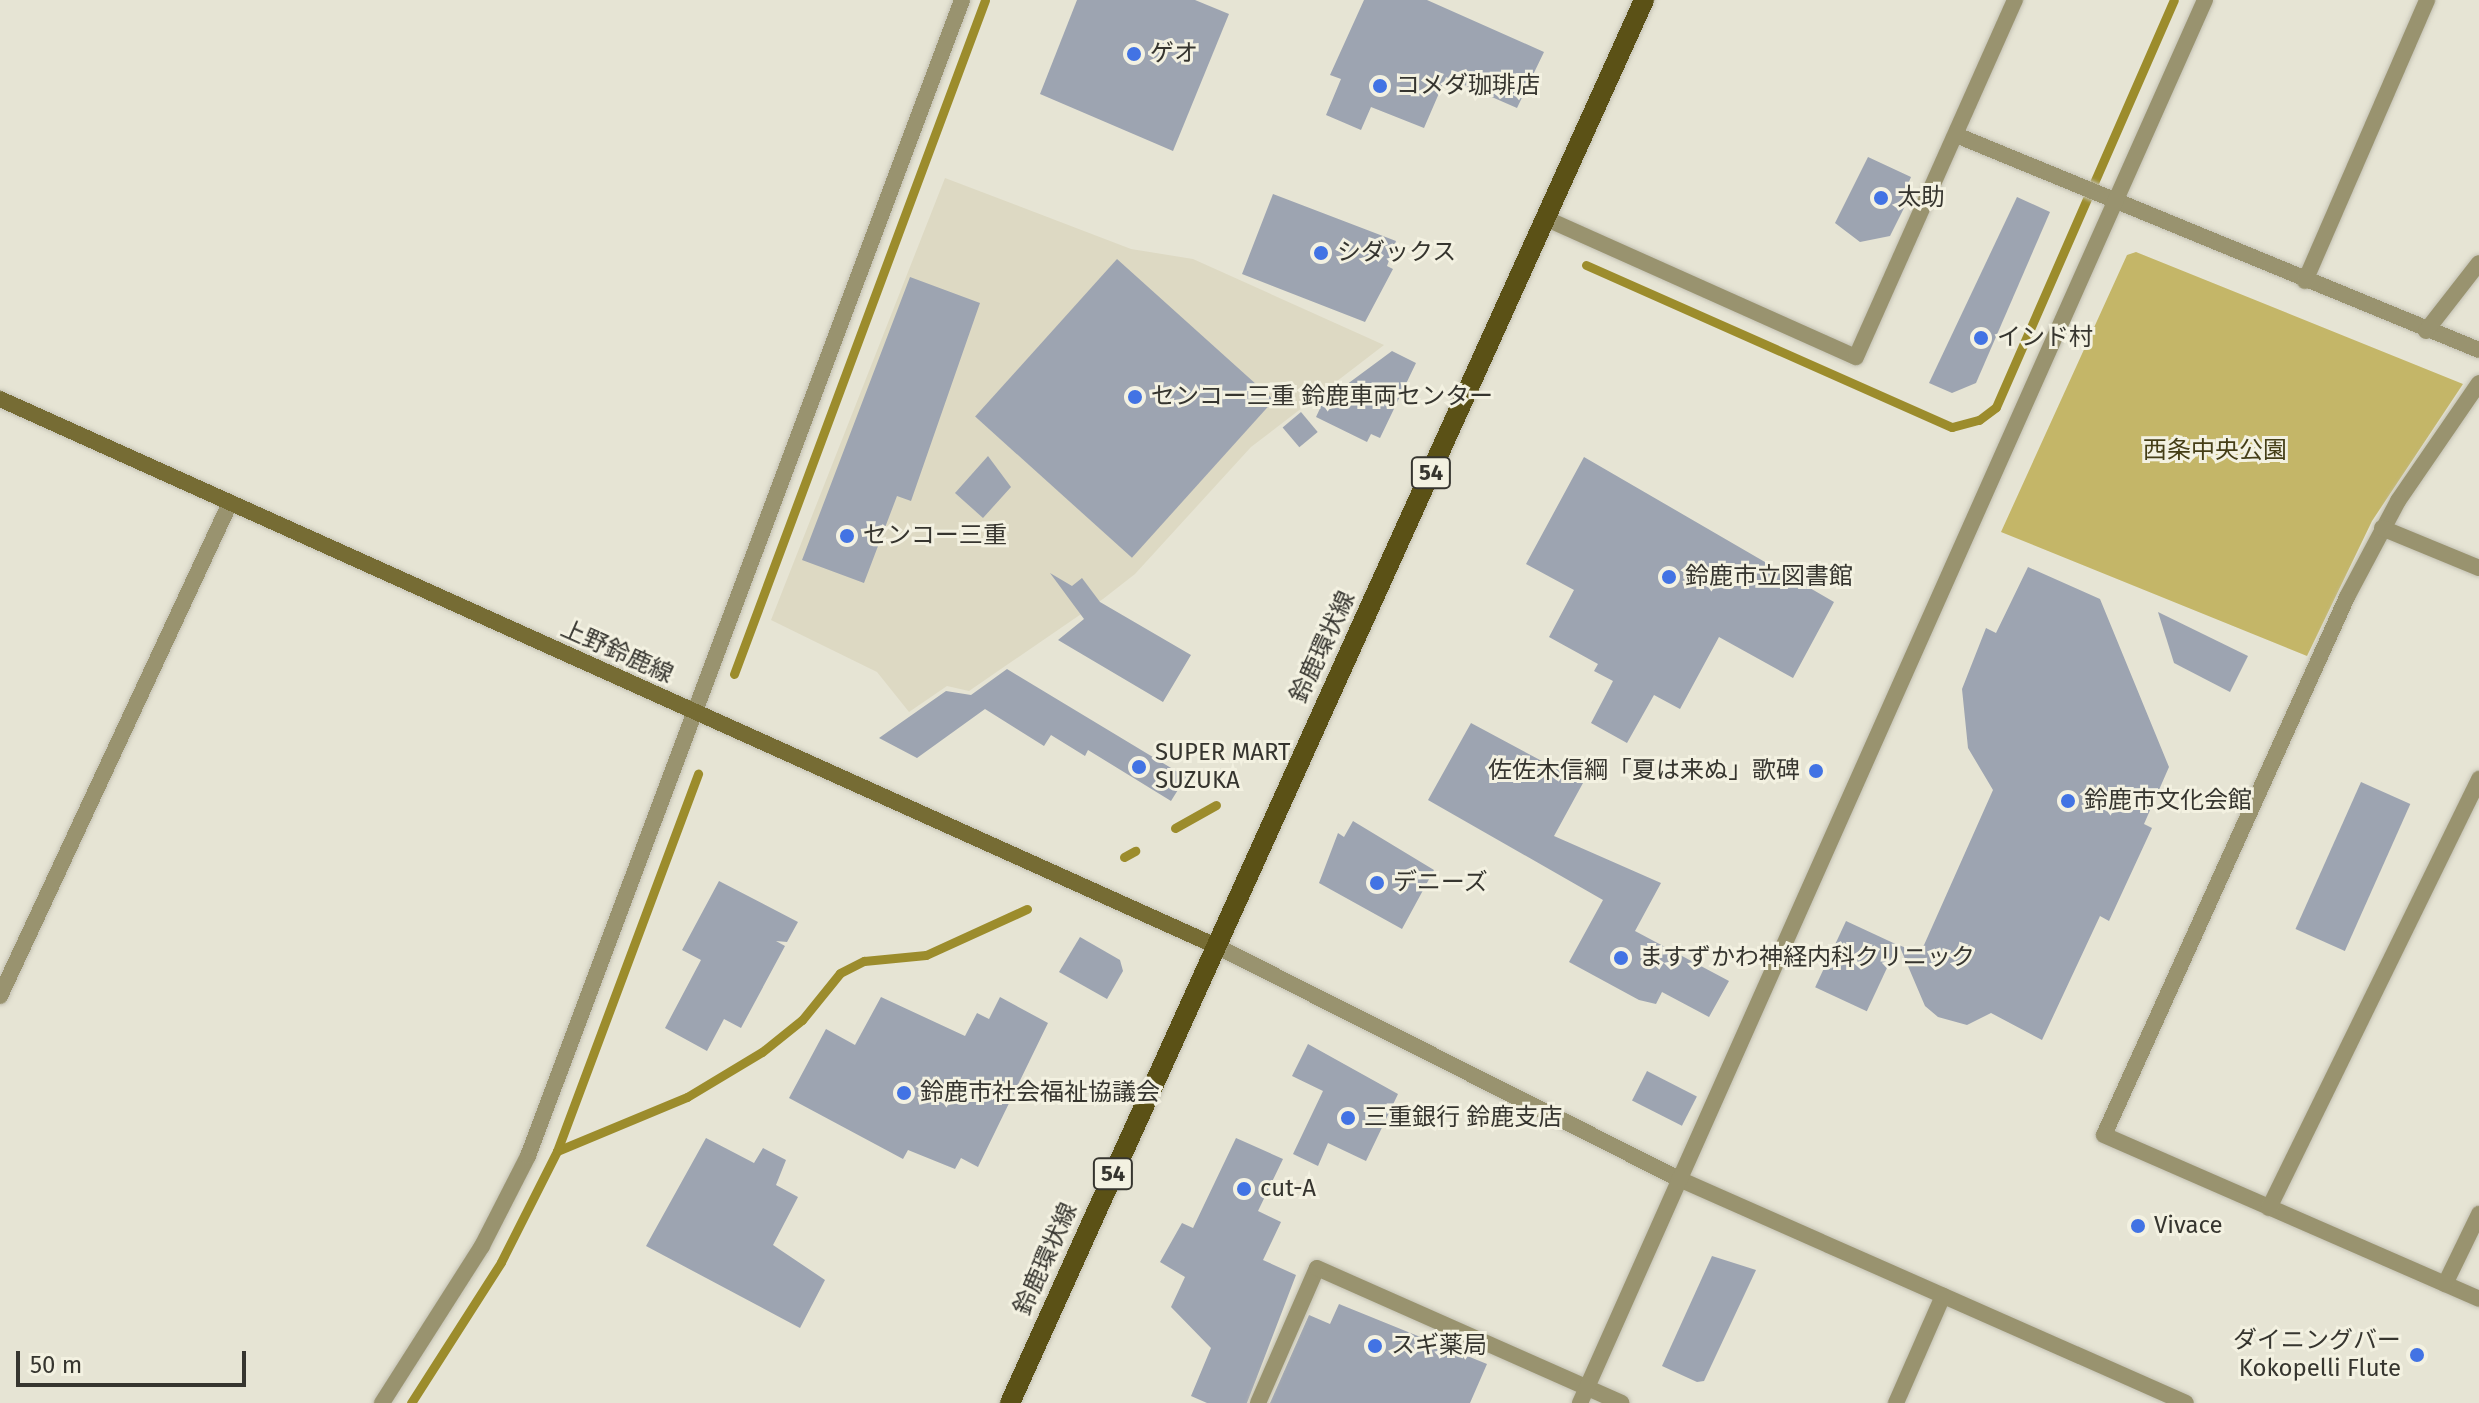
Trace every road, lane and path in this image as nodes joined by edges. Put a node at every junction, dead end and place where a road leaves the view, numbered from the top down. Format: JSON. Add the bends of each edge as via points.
{"nodes":[{"id":1,"x":962,"y":0,"type":"edge"},
{"id":2,"x":1644,"y":0,"type":"edge"},
{"id":3,"x":2015,"y":0,"type":"edge"},
{"id":4,"x":2205,"y":0,"type":"edge"},
{"id":5,"x":2427,"y":0,"type":"edge"},
{"id":6,"x":1956,"y":135,"type":"junction"},
{"id":7,"x":2113,"y":201,"type":"junction"},
{"id":8,"x":1547,"y":219,"type":"junction"},
{"id":9,"x":2479,"y":263,"type":"edge"},
{"id":10,"x":2305,"y":281,"type":"junction"},
{"id":11,"x":2426,"y":331,"type":"junction"},
{"id":12,"x":2479,"y":350,"type":"edge"},
{"id":13,"x":2479,"y":383,"type":"edge"},
{"id":14,"x":0,"y":399,"type":"edge"},
{"id":15,"x":230,"y":503,"type":"junction"},
{"id":16,"x":2382,"y":528,"type":"junction"},
{"id":17,"x":2479,"y":568,"type":"edge"},
{"id":18,"x":695,"y":714,"type":"junction"},
{"id":19,"x":2479,"y":779,"type":"edge"},
{"id":20,"x":1216,"y":946,"type":"junction"},
{"id":21,"x":0,"y":996,"type":"edge"},
{"id":22,"x":1679,"y":1179,"type":"junction"},
{"id":23,"x":2269,"y":1208,"type":"junction"},
{"id":24,"x":2479,"y":1214,"type":"edge"},
{"id":25,"x":2445,"y":1284,"type":"junction"},
{"id":26,"x":1943,"y":1296,"type":"junction"},
{"id":27,"x":2479,"y":1299,"type":"edge"},
{"id":28,"x":1583,"y":1396,"type":"edge"},
{"id":29,"x":382,"y":1403,"type":"edge"},
{"id":30,"x":1010,"y":1403,"type":"edge"},
{"id":31,"x":1258,"y":1403,"type":"edge"},
{"id":32,"x":1621,"y":1403,"type":"edge"},
{"id":33,"x":1896,"y":1403,"type":"edge"},
{"id":34,"x":2186,"y":1403,"type":"edge"}],
"edges":[{"from":1,"to":18,"type":"street"},
{"from":2,"to":8,"type":"main road","name":"鈴鹿環状線","number":"54"},
{"from":3,"to":6,"type":"street"},
{"from":4,"to":7,"type":"street"},
{"from":5,"to":10,"type":"street"},
{"from":6,"to":7,"type":"street"},
{"from":6,"to":8,"type":"street","via":[[1856,357]]},
{"from":7,"to":10,"type":"street"},
{"from":7,"to":22,"type":"street"},
{"from":8,"to":20,"type":"main road","name":"鈴鹿環状線","number":"54"},
{"from":9,"to":11,"type":"street"},
{"from":10,"to":11,"type":"street"},
{"from":11,"to":12,"type":"street"},
{"from":13,"to":16,"type":"street"},
{"from":14,"to":15,"type":"main road","name":"上野鈴鹿線"},
{"from":15,"to":18,"type":"main road","name":"上野鈴鹿線"},
{"from":15,"to":21,"type":"street"},
{"from":16,"to":17,"type":"street"},
{"from":16,"to":23,"type":"street","via":[[2104,1135]]},
{"from":18,"to":20,"type":"main road","name":"上野鈴鹿線"},
{"from":18,"to":29,"type":"street","via":[[511,1195]]},
{"from":19,"to":23,"type":"street"},
{"from":20,"to":22,"type":"street"},
{"from":20,"to":30,"type":"main road","name":"鈴鹿環状線","number":"54"},
{"from":22,"to":26,"type":"street"},
{"from":22,"to":28,"type":"street"},
{"from":23,"to":25,"type":"street"},
{"from":24,"to":25,"type":"street"},
{"from":25,"to":27,"type":"street"},
{"from":26,"to":33,"type":"street"},
{"from":26,"to":34,"type":"street"},
{"from":28,"to":31,"type":"street","via":[[1317,1268]]},
{"from":28,"to":32,"type":"street"}]}
